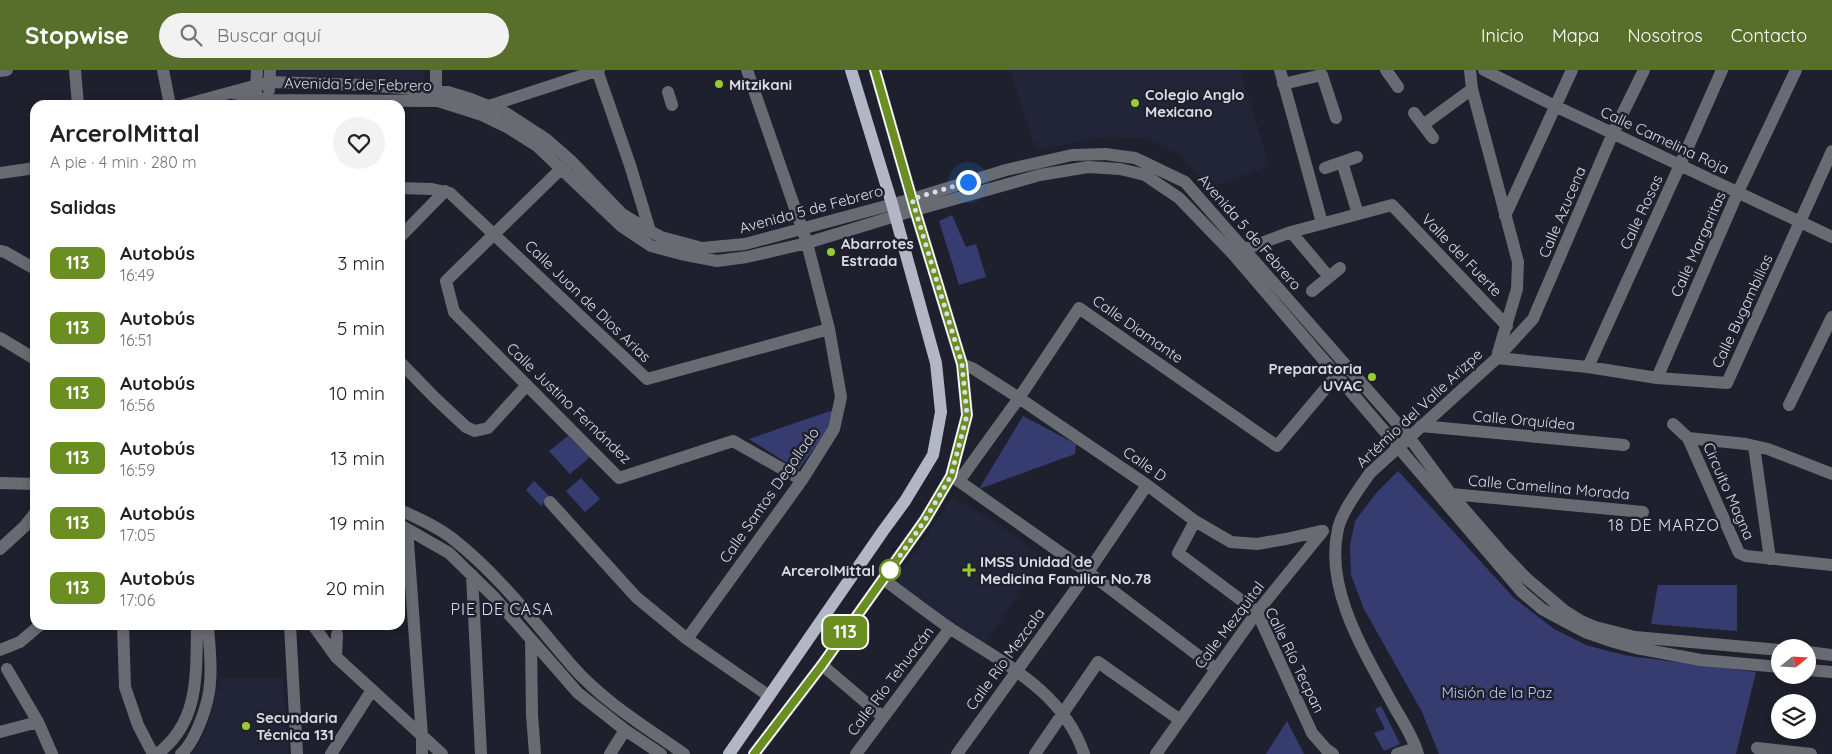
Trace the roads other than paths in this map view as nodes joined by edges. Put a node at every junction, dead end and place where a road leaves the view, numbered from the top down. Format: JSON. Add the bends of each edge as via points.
{"nodes":[{"id":1,"x":7,"y":70,"type":"edge"},
{"id":2,"x":75,"y":70,"type":"edge"},
{"id":3,"x":257,"y":70,"type":"edge"},
{"id":4,"x":436,"y":70,"type":"edge"},
{"id":5,"x":598,"y":70,"type":"edge"},
{"id":6,"x":747,"y":70,"type":"edge"},
{"id":7,"x":851,"y":70,"type":"edge"},
{"id":8,"x":875,"y":70,"type":"edge"},
{"id":9,"x":1280,"y":70,"type":"edge"},
{"id":10,"x":1402,"y":70,"type":"edge"},
{"id":11,"x":1470,"y":70,"type":"edge"},
{"id":12,"x":1484,"y":70,"type":"edge"},
{"id":13,"x":1572,"y":70,"type":"edge"},
{"id":14,"x":1644,"y":70,"type":"edge"},
{"id":15,"x":1722,"y":70,"type":"edge"},
{"id":16,"x":1796,"y":70,"type":"edge"},
{"id":17,"x":0,"y":72,"type":"edge"},
{"id":18,"x":162,"y":73,"type":"edge"},
{"id":19,"x":1498,"y":73,"type":"edge"},
{"id":20,"x":1392,"y":78,"type":"edge"},
{"id":21,"x":1283,"y":84,"type":"junction"},
{"id":22,"x":1472,"y":89,"type":"junction"},
{"id":23,"x":436,"y":91,"type":"junction"},
{"id":24,"x":264,"y":92,"type":"edge"},
{"id":25,"x":668,"y":92,"type":"dead end"},
{"id":26,"x":78,"y":100,"type":"edge"},
{"id":27,"x":169,"y":100,"type":"edge"},
{"id":28,"x":202,"y":100,"type":"edge"},
{"id":29,"x":672,"y":105,"type":"dead end"},
{"id":30,"x":488,"y":106,"type":"junction"},
{"id":31,"x":1556,"y":106,"type":"junction"},
{"id":32,"x":1414,"y":113,"type":"dead end"},
{"id":33,"x":1336,"y":118,"type":"dead end"},
{"id":34,"x":1423,"y":125,"type":"junction"},
{"id":35,"x":1613,"y":133,"type":"junction"},
{"id":36,"x":1433,"y":138,"type":"dead end"},
{"id":37,"x":1832,"y":151,"type":"edge"},
{"id":38,"x":1357,"y":158,"type":"dead end"},
{"id":39,"x":1342,"y":162,"type":"junction"},
{"id":40,"x":566,"y":164,"type":"junction"},
{"id":41,"x":1680,"y":165,"type":"junction"},
{"id":42,"x":1324,"y":168,"type":"dead end"},
{"id":43,"x":30,"y":169,"type":"edge"},
{"id":44,"x":0,"y":174,"type":"edge"},
{"id":45,"x":405,"y":188,"type":"edge"},
{"id":46,"x":445,"y":192,"type":"junction"},
{"id":47,"x":1738,"y":192,"type":"junction"},
{"id":48,"x":913,"y":205,"type":"junction"},
{"id":49,"x":893,"y":211,"type":"junction"},
{"id":50,"x":1358,"y":214,"type":"junction"},
{"id":51,"x":1505,"y":216,"type":"junction"},
{"id":52,"x":1800,"y":222,"type":"junction"},
{"id":53,"x":1322,"y":223,"type":"junction"},
{"id":54,"x":803,"y":229,"type":"junction"},
{"id":55,"x":405,"y":232,"type":"edge"},
{"id":56,"x":650,"y":232,"type":"junction"},
{"id":57,"x":1291,"y":232,"type":"junction"},
{"id":58,"x":495,"y":234,"type":"junction"},
{"id":59,"x":1832,"y":237,"type":"edge"},
{"id":60,"x":807,"y":243,"type":"junction"},
{"id":61,"x":0,"y":252,"type":"edge"},
{"id":62,"x":1238,"y":252,"type":"junction"},
{"id":63,"x":30,"y":266,"type":"edge"},
{"id":64,"x":1340,"y":268,"type":"dead end"},
{"id":65,"x":1329,"y":277,"type":"junction"},
{"id":66,"x":1312,"y":291,"type":"dead end"},
{"id":67,"x":1832,"y":317,"type":"edge"},
{"id":68,"x":1507,"y":326,"type":"junction"},
{"id":69,"x":829,"y":329,"type":"junction"},
{"id":70,"x":0,"y":338,"type":"edge"},
{"id":71,"x":30,"y":356,"type":"edge"},
{"id":72,"x":1497,"y":358,"type":"junction"},
{"id":73,"x":962,"y":364,"type":"junction"},
{"id":74,"x":405,"y":367,"type":"edge"},
{"id":75,"x":1588,"y":367,"type":"junction"},
{"id":76,"x":1336,"y":376,"type":"junction"},
{"id":77,"x":1657,"y":378,"type":"junction"},
{"id":78,"x":527,"y":385,"type":"junction"},
{"id":79,"x":1019,"y":398,"type":"junction"},
{"id":80,"x":1789,"y":405,"type":"dead end"},
{"id":81,"x":1673,"y":424,"type":"dead end"},
{"id":82,"x":1421,"y":426,"type":"junction"},
{"id":83,"x":1409,"y":437,"type":"junction"},
{"id":84,"x":1688,"y":438,"type":"junction"},
{"id":85,"x":1624,"y":445,"type":"dead end"},
{"id":86,"x":1398,"y":446,"type":"junction"},
{"id":87,"x":1754,"y":446,"type":"junction"},
{"id":88,"x":1832,"y":474,"type":"edge"},
{"id":89,"x":955,"y":478,"type":"junction"},
{"id":90,"x":802,"y":480,"type":"junction"},
{"id":91,"x":0,"y":484,"type":"edge"},
{"id":92,"x":30,"y":484,"type":"edge"},
{"id":93,"x":1147,"y":485,"type":"junction"},
{"id":94,"x":1451,"y":494,"type":"junction"},
{"id":95,"x":550,"y":502,"type":"dead end"},
{"id":96,"x":405,"y":512,"type":"edge"},
{"id":97,"x":1643,"y":512,"type":"dead end"},
{"id":98,"x":1195,"y":521,"type":"junction"},
{"id":99,"x":30,"y":526,"type":"edge"},
{"id":100,"x":1338,"y":527,"type":"junction"},
{"id":101,"x":405,"y":528,"type":"edge"},
{"id":102,"x":1322,"y":531,"type":"junction"},
{"id":103,"x":405,"y":539,"type":"edge"},
{"id":104,"x":0,"y":549,"type":"edge"},
{"id":105,"x":1770,"y":559,"type":"junction"},
{"id":106,"x":1832,"y":565,"type":"edge"},
{"id":107,"x":1088,"y":572,"type":"junction"},
{"id":108,"x":472,"y":575,"type":"junction"},
{"id":109,"x":883,"y":579,"type":"junction"},
{"id":110,"x":1257,"y":612,"type":"junction"},
{"id":111,"x":950,"y":628,"type":"junction"},
{"id":112,"x":34,"y":630,"type":"edge"},
{"id":113,"x":123,"y":630,"type":"edge"},
{"id":114,"x":197,"y":630,"type":"edge"},
{"id":115,"x":208,"y":630,"type":"edge"},
{"id":116,"x":290,"y":630,"type":"edge"},
{"id":117,"x":317,"y":630,"type":"edge"},
{"id":118,"x":337,"y":634,"type":"dead end"},
{"id":119,"x":687,"y":638,"type":"junction"},
{"id":120,"x":531,"y":640,"type":"junction"},
{"id":121,"x":1701,"y":642,"type":"junction"},
{"id":122,"x":1771,"y":649,"type":"edge"},
{"id":123,"x":0,"y":650,"type":"edge"},
{"id":124,"x":1816,"y":653,"type":"edge"},
{"id":125,"x":1832,"y":655,"type":"edge"},
{"id":126,"x":336,"y":657,"type":"junction"},
{"id":127,"x":1701,"y":660,"type":"junction"},
{"id":128,"x":822,"y":665,"type":"junction"},
{"id":129,"x":1771,"y":666,"type":"edge"},
{"id":130,"x":7,"y":669,"type":"dead end"},
{"id":131,"x":1216,"y":669,"type":"junction"},
{"id":132,"x":1017,"y":671,"type":"junction"},
{"id":133,"x":1816,"y":671,"type":"edge"},
{"id":134,"x":1832,"y":672,"type":"edge"},
{"id":135,"x":372,"y":690,"type":"junction"},
{"id":136,"x":769,"y":696,"type":"junction"},
{"id":137,"x":1063,"y":713,"type":"junction"},
{"id":138,"x":883,"y":716,"type":"junction"},
{"id":139,"x":1180,"y":720,"type":"junction"},
{"id":140,"x":38,"y":722,"type":"junction"},
{"id":141,"x":626,"y":730,"type":"junction"},
{"id":142,"x":0,"y":732,"type":"edge"},
{"id":143,"x":422,"y":736,"type":"junction"},
{"id":144,"x":1757,"y":748,"type":"dead end"},
{"id":145,"x":1417,"y":751,"type":"edge"},
{"id":146,"x":52,"y":754,"type":"edge"},
{"id":147,"x":155,"y":754,"type":"edge"},
{"id":148,"x":181,"y":754,"type":"edge"},
{"id":149,"x":297,"y":754,"type":"edge"},
{"id":150,"x":330,"y":754,"type":"edge"},
{"id":151,"x":422,"y":754,"type":"edge"},
{"id":152,"x":442,"y":754,"type":"edge"},
{"id":153,"x":481,"y":754,"type":"edge"},
{"id":154,"x":535,"y":754,"type":"edge"},
{"id":155,"x":610,"y":754,"type":"edge"},
{"id":156,"x":661,"y":754,"type":"edge"},
{"id":157,"x":684,"y":754,"type":"edge"},
{"id":158,"x":729,"y":754,"type":"edge"},
{"id":159,"x":754,"y":754,"type":"edge"},
{"id":160,"x":856,"y":754,"type":"edge"},
{"id":161,"x":957,"y":754,"type":"edge"},
{"id":162,"x":1035,"y":754,"type":"edge"},
{"id":163,"x":1084,"y":754,"type":"edge"},
{"id":164,"x":1156,"y":754,"type":"edge"},
{"id":165,"x":1333,"y":754,"type":"edge"},
{"id":166,"x":1397,"y":754,"type":"edge"},
{"id":167,"x":1811,"y":754,"type":"edge"}],
"edges":[{"from":1,"to":17,"type":"street"},
{"from":2,"to":26,"type":"street"},
{"from":3,"to":24,"type":"street"},
{"from":4,"to":23,"type":"street"},
{"from":5,"to":30,"type":"street"},
{"from":5,"to":56,"type":"street"},
{"from":6,"to":54,"type":"street","name":"Calle Santos Degollado"},
{"from":7,"to":49,"type":"main road"},
{"from":8,"to":48,"type":"main road"},
{"from":9,"to":21,"type":"street"},
{"from":10,"to":20,"type":"street"},
{"from":11,"to":22,"type":"street","name":"Artémio del Valle Arizpe"},
{"from":12,"to":19,"type":"street","name":"Calle Camelina Roja"},
{"from":13,"to":31,"type":"street"},
{"from":14,"to":35,"type":"street","name":"Calle Azucena"},
{"from":15,"to":41,"type":"street","name":"Calle Rosas"},
{"from":16,"to":47,"type":"street","name":"Calle Margaritas"},
{"from":18,"to":27,"type":"street"},
{"from":19,"to":31,"type":"street","name":"Calle Camelina Roja"},
{"from":21,"to":33,"type":"street","via":[[1322,75]]},
{"from":21,"to":53,"type":"street"},
{"from":22,"to":34,"type":"street"},
{"from":22,"to":51,"type":"street","name":"Artémio del Valle Arizpe"},
{"from":23,"to":24,"type":"street","name":"Avenida 5 de Febrero","via":[[365,85]]},
{"from":23,"to":30,"type":"street","name":"Avenida 5 de Febrero","via":[[456,94]]},
{"from":24,"to":28,"type":"street","name":"Avenida 5 de Febrero","via":[[231,92]]},
{"from":24,"to":40,"type":"street","name":"Avenida 5 de Febrero","via":[[438,101],[507,127]]},
{"from":25,"to":29,"type":"street"},
{"from":30,"to":40,"type":"street","name":"Avenida 5 de Febrero","via":[[506,113],[546,139]]},
{"from":31,"to":35,"type":"street","name":"Calle Camelina Roja"},
{"from":31,"to":51,"type":"street"},
{"from":32,"to":34,"type":"street"},
{"from":34,"to":36,"type":"street"},
{"from":35,"to":41,"type":"street","name":"Calle Camelina Roja"},
{"from":35,"to":72,"type":"street","name":"Calle Azucena","via":[[1533,319]]},
{"from":37,"to":52,"type":"street","name":"Calle Bugambilias"},
{"from":38,"to":39,"type":"street"},
{"from":39,"to":42,"type":"street"},
{"from":39,"to":50,"type":"street"},
{"from":40,"to":56,"type":"street","name":"Avenida 5 de Febrero","via":[[622,214]]},
{"from":40,"to":58,"type":"street"},
{"from":40,"to":60,"type":"street","name":"Avenida 5 de Febrero","via":[[621,226],[651,246],[716,261]]},
{"from":41,"to":47,"type":"street","name":"Calle Camelina Roja"},
{"from":41,"to":75,"type":"street","name":"Calle Rosas"},
{"from":43,"to":44,"type":"street"},
{"from":45,"to":46,"type":"street"},
{"from":46,"to":55,"type":"street"},
{"from":46,"to":58,"type":"street","name":"Calle Juan de Dios Arias"},
{"from":47,"to":52,"type":"street","name":"Calle Camelina Roja"},
{"from":47,"to":77,"type":"street","name":"Calle Margaritas"},
{"from":48,"to":49,"type":"street","name":"Avenida 5 de Febrero"},
{"from":48,"to":62,"type":"street","name":"Avenida 5 de Febrero","via":[[1088,167],[1120,169],[1145,176],[1179,198]]},
{"from":48,"to":73,"type":"main road"},
{"from":49,"to":54,"type":"street","name":"Avenida 5 de Febrero"},
{"from":49,"to":60,"type":"street","name":"Avenida 5 de Febrero"},
{"from":49,"to":136,"type":"main road","via":[[936,363],[941,412],[933,455],[906,501]]},
{"from":50,"to":53,"type":"street"},
{"from":50,"to":68,"type":"street","name":"Valle del Fuerte","via":[[1392,205]]},
{"from":51,"to":68,"type":"street","name":"Artémio del Valle Arizpe","via":[[1518,262],[1517,289]]},
{"from":52,"to":59,"type":"street","name":"Calle Camelina Roja"},
{"from":52,"to":77,"type":"street","name":"Calle Bugambilias","via":[[1727,382]]},
{"from":53,"to":57,"type":"street"},
{"from":54,"to":56,"type":"street","name":"Avenida 5 de Febrero","via":[[745,244],[713,248],[702,248]]},
{"from":54,"to":60,"type":"street","name":"Calle Santos Degollado"},
{"from":57,"to":62,"type":"street"},
{"from":57,"to":65,"type":"street"},
{"from":58,"to":69,"type":"street","name":"Calle Juan de Dios Arias","via":[[647,379]]},
{"from":58,"to":78,"type":"street","name":"Calle Justino Fernández","via":[[446,281],[454,312]]},
{"from":60,"to":69,"type":"street","name":"Calle Santos Degollado"},
{"from":61,"to":63,"type":"street"},
{"from":62,"to":76,"type":"street","name":"Avenida 5 de Febrero"},
{"from":62,"to":83,"type":"street","name":"Avenida 5 de Febrero"},
{"from":64,"to":65,"type":"street"},
{"from":65,"to":66,"type":"street"},
{"from":67,"to":80,"type":"street"},
{"from":68,"to":72,"type":"street","name":"Artémio del Valle Arizpe"},
{"from":69,"to":90,"type":"street","name":"Calle Santos Degollado","via":[[840,404],[834,429]]},
{"from":70,"to":71,"type":"street"},
{"from":72,"to":75,"type":"street","name":"Calle Bugambilias"},
{"from":72,"to":82,"type":"street","name":"Artémio del Valle Arizpe"},
{"from":73,"to":79,"type":"street","name":"Calle D"},
{"from":73,"to":89,"type":"main road","via":[[967,415]]},
{"from":74,"to":78,"type":"street","via":[[466,427],[476,431],[488,428]]},
{"from":75,"to":77,"type":"street","name":"Calle Bugambilias"},
{"from":76,"to":79,"type":"street","name":"Calle Diamante","via":[[1277,446],[1079,308]]},
{"from":76,"to":86,"type":"street","name":"Avenida 5 de Febrero"},
{"from":78,"to":90,"type":"street","name":"Calle Justino Fernández","via":[[619,478],[733,440]]},
{"from":79,"to":89,"type":"street","name":"Calle Diamante"},
{"from":79,"to":93,"type":"street","name":"Calle D"},
{"from":81,"to":84,"type":"street"},
{"from":82,"to":83,"type":"street","name":"Artémio del Valle Arizpe"},
{"from":82,"to":85,"type":"street","name":"Calle Orquídea"},
{"from":83,"to":86,"type":"street","name":"Artémio del Valle Arizpe"},
{"from":83,"to":94,"type":"street","name":"Avenida 5 de Febrero"},
{"from":84,"to":87,"type":"street","name":"Circuito Magna"},
{"from":84,"to":105,"type":"street","name":"Circuito Magna","via":[[1739,553]]},
{"from":86,"to":100,"type":"street","name":"Artémio del Valle Arizpe","via":[[1370,473],[1354,495]]},
{"from":86,"to":127,"type":"street","name":"Avenida 5 de Febrero","via":[[1522,592],[1542,609],[1585,632],[1614,642]]},
{"from":87,"to":88,"type":"street","name":"Circuito Magna"},
{"from":87,"to":105,"type":"street"},
{"from":89,"to":107,"type":"street"},
{"from":89,"to":109,"type":"main road"},
{"from":90,"to":119,"type":"street","name":"Calle Santos Degollado"},
{"from":91,"to":92,"type":"street"},
{"from":93,"to":98,"type":"street","name":"Calle D"},
{"from":93,"to":107,"type":"street","name":"Calle Río Mezcala"},
{"from":94,"to":97,"type":"street","name":"Calle Camelina Morada"},
{"from":94,"to":121,"type":"street","name":"Avenida 5 de Febrero","via":[[1526,578],[1580,621],[1635,637]]},
{"from":95,"to":119,"type":"street","via":[[636,597]]},
{"from":96,"to":157,"type":"street","via":[[453,538],[492,574],[573,667],[602,695]]},
{"from":98,"to":102,"type":"street","name":"Calle D","via":[[1231,542],[1256,544]]},
{"from":98,"to":110,"type":"street","name":"Calle Río Tecpan","via":[[1178,553]]},
{"from":99,"to":104,"type":"street"},
{"from":100,"to":102,"type":"street"},
{"from":100,"to":145,"type":"street","name":"Artémio del Valle Arizpe","via":[[1336,576],[1358,642]]},
{"from":101,"to":108,"type":"street","via":[[449,553]]},
{"from":102,"to":110,"type":"street","name":"Calle Mezquital"},
{"from":103,"to":143,"type":"street"},
{"from":105,"to":106,"type":"street","name":"Circuito Magna"},
{"from":107,"to":131,"type":"street"},
{"from":107,"to":132,"type":"street","name":"Calle Río Mezcala"},
{"from":108,"to":120,"type":"street"},
{"from":108,"to":153,"type":"street"},
{"from":109,"to":111,"type":"street"},
{"from":109,"to":128,"type":"main road"},
{"from":110,"to":131,"type":"street","name":"Calle Mezquital"},
{"from":110,"to":165,"type":"street","name":"Calle Río Tecpan","via":[[1312,733]]},
{"from":111,"to":132,"type":"street"},
{"from":111,"to":138,"type":"street","name":"Calle Río Tehuacán"},
{"from":112,"to":123,"type":"street","via":[[20,642]]},
{"from":113,"to":147,"type":"street","via":[[125,687],[138,725]]},
{"from":114,"to":147,"type":"street","via":[[196,682],[191,707],[180,731]]},
{"from":115,"to":148,"type":"street","via":[[210,684],[196,732]]},
{"from":116,"to":149,"type":"street"},
{"from":117,"to":126,"type":"street"},
{"from":118,"to":126,"type":"street"},
{"from":119,"to":136,"type":"street"},
{"from":120,"to":141,"type":"street","via":[[578,693]]},
{"from":120,"to":154,"type":"street"},
{"from":121,"to":122,"type":"street","name":"Avenida 5 de Febrero"},
{"from":121,"to":127,"type":"street"},
{"from":124,"to":125,"type":"street"},
{"from":126,"to":135,"type":"street"},
{"from":127,"to":129,"type":"street","name":"Avenida 5 de Febrero"},
{"from":128,"to":138,"type":"street"},
{"from":128,"to":159,"type":"main road"},
{"from":130,"to":140,"type":"street"},
{"from":131,"to":139,"type":"street","name":"Calle Mezquital"},
{"from":132,"to":137,"type":"street"},
{"from":132,"to":161,"type":"street","name":"Calle Río Mezcala"},
{"from":133,"to":134,"type":"street"},
{"from":135,"to":143,"type":"street"},
{"from":135,"to":150,"type":"street"},
{"from":136,"to":158,"type":"main road"},
{"from":137,"to":139,"type":"street","via":[[1098,662]]},
{"from":137,"to":162,"type":"street"},
{"from":137,"to":163,"type":"street"},
{"from":138,"to":160,"type":"street","name":"Calle Río Tehuacán"},
{"from":139,"to":164,"type":"street","name":"Calle Mezquital"},
{"from":140,"to":142,"type":"street"},
{"from":140,"to":146,"type":"street"},
{"from":141,"to":155,"type":"street"},
{"from":141,"to":156,"type":"street"},
{"from":143,"to":151,"type":"street"},
{"from":143,"to":152,"type":"street"},
{"from":144,"to":167,"type":"street"},
{"from":145,"to":166,"type":"street"}]}
